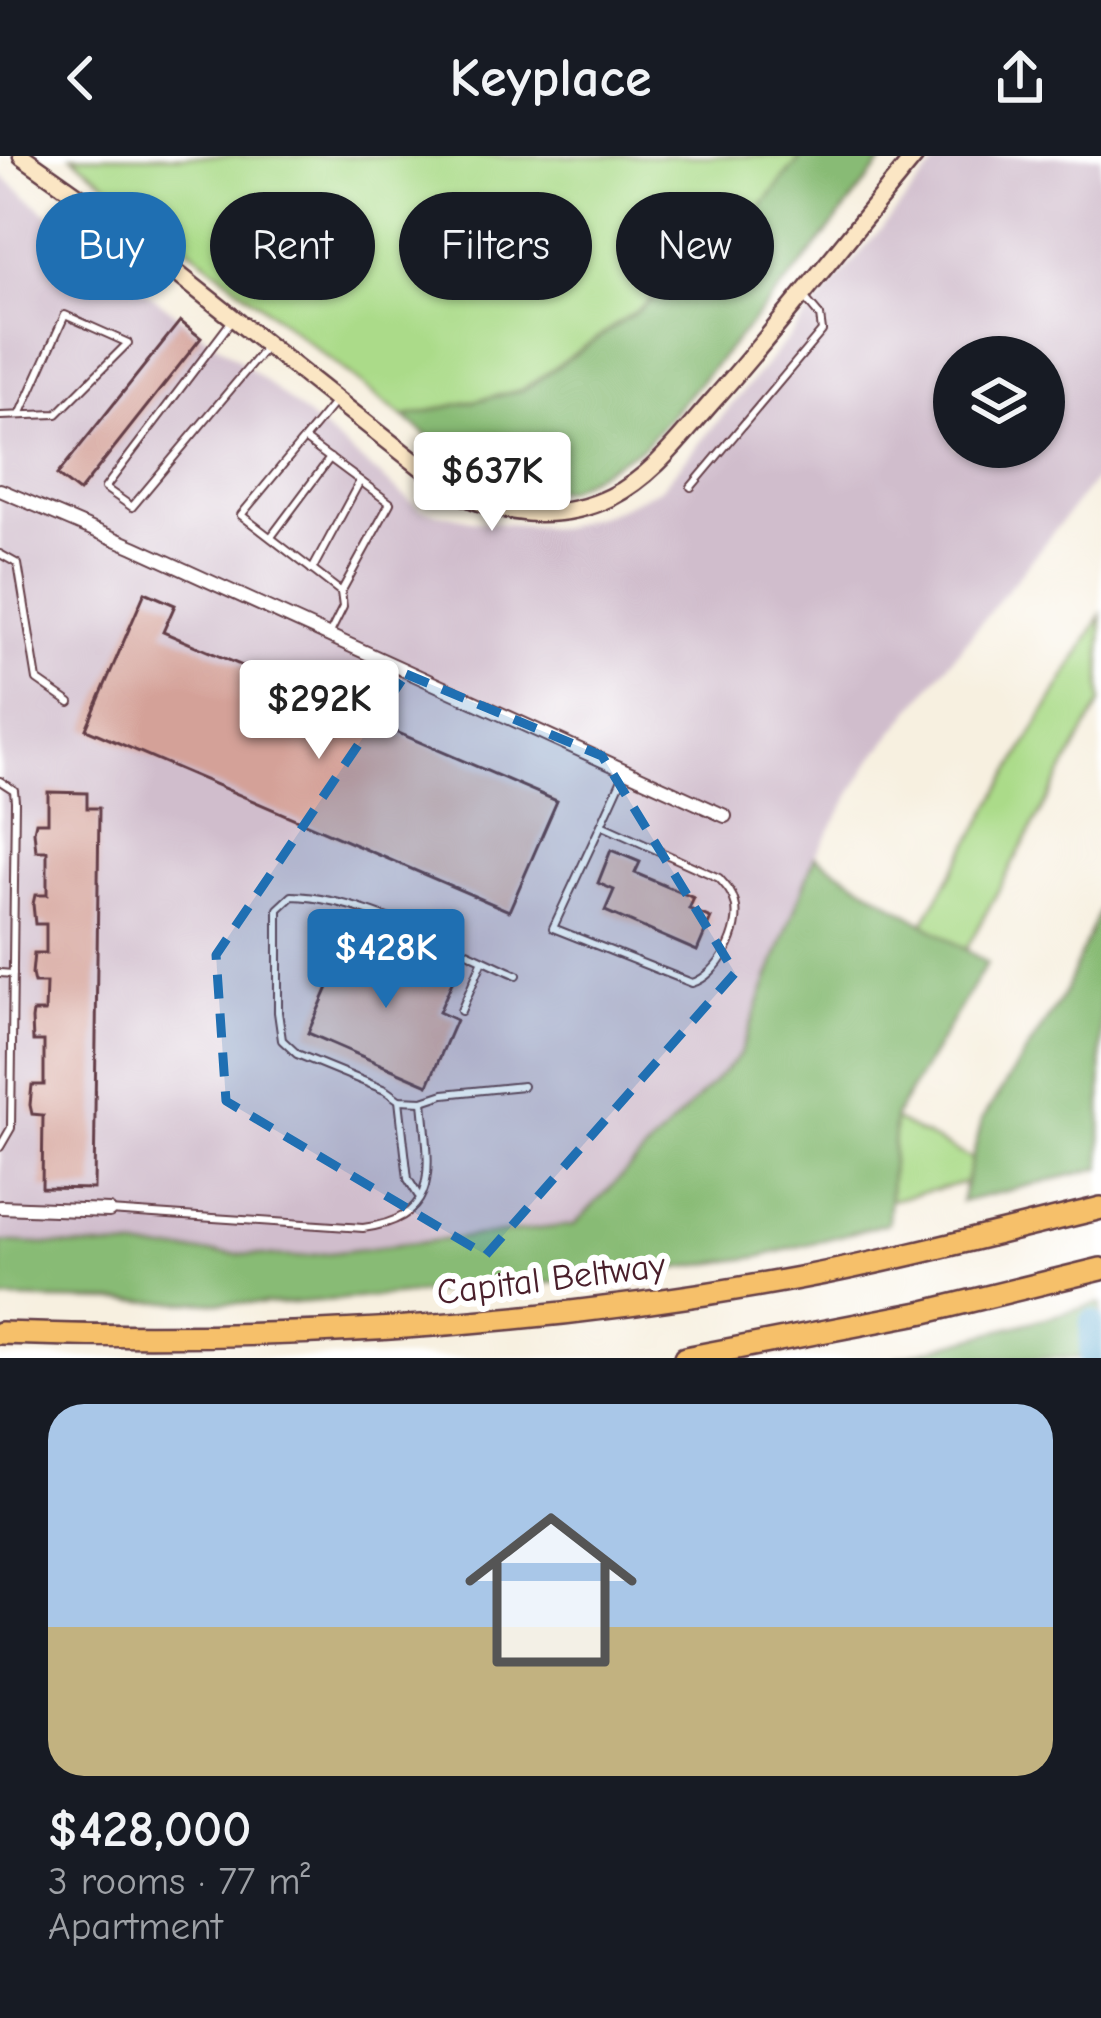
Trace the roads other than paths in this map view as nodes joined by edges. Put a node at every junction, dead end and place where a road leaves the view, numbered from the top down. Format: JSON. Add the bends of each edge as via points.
{"nodes":[{"id":1,"x":22,"y":156,"type":"edge"},
{"id":2,"x":915,"y":156,"type":"edge"},
{"id":3,"x":802,"y":294,"type":"junction"},
{"id":4,"x":232,"y":320,"type":"junction"},
{"id":5,"x":266,"y":347,"type":"junction"},
{"id":6,"x":336,"y":400,"type":"junction"},
{"id":7,"x":0,"y":416,"type":"edge"},
{"id":8,"x":20,"y":416,"type":"junction"},
{"id":9,"x":304,"y":439,"type":"junction"},
{"id":10,"x":330,"y":458,"type":"junction"},
{"id":11,"x":360,"y":481,"type":"junction"},
{"id":12,"x":691,"y":487,"type":"dead end"},
{"id":13,"x":0,"y":490,"type":"edge"},
{"id":14,"x":271,"y":538,"type":"junction"},
{"id":15,"x":0,"y":554,"type":"edge"},
{"id":16,"x":312,"y":570,"type":"junction"},
{"id":17,"x":341,"y":592,"type":"junction"},
{"id":18,"x":328,"y":636,"type":"junction"},
{"id":19,"x":70,"y":703,"type":"dead end"},
{"id":20,"x":627,"y":769,"type":"junction"},
{"id":21,"x":0,"y":781,"type":"edge"},
{"id":22,"x":725,"y":816,"type":"dead end"},
{"id":23,"x":601,"y":825,"type":"junction"},
{"id":24,"x":483,"y":960,"type":"junction"},
{"id":25,"x":0,"y":973,"type":"edge"},
{"id":26,"x":14,"y":974,"type":"junction"},
{"id":27,"x":517,"y":975,"type":"dead end"},
{"id":28,"x":461,"y":1011,"type":"dead end"},
{"id":29,"x":523,"y":1086,"type":"dead end"},
{"id":30,"x":399,"y":1100,"type":"junction"},
{"id":31,"x":423,"y":1101,"type":"junction"},
{"id":32,"x":0,"y":1147,"type":"edge"},
{"id":33,"x":418,"y":1196,"type":"junction"},
{"id":34,"x":0,"y":1207,"type":"edge"},
{"id":35,"x":1101,"y":1208,"type":"edge"},
{"id":36,"x":109,"y":1211,"type":"joint"},
{"id":37,"x":1101,"y":1270,"type":"edge"},
{"id":38,"x":0,"y":1333,"type":"edge"},
{"id":39,"x":685,"y":1358,"type":"edge"}],
"edges":[{"from":1,"to":4,"type":"street"},
{"from":2,"to":3,"type":"street"},
{"from":3,"to":6,"type":"street","via":[[656,466],[578,509],[519,512],[471,501]]},
{"from":3,"to":12,"type":"lane","via":[[822,331]]},
{"from":4,"to":5,"type":"street"},
{"from":4,"to":5,"type":"lane","via":[[105,488],[132,507]]},
{"from":5,"to":6,"type":"street"},
{"from":6,"to":9,"type":"lane"},
{"from":7,"to":8,"type":"lane"},
{"from":8,"to":8,"type":"lane","via":[[57,414],[128,343],[65,315]]},
{"from":9,"to":10,"type":"lane"},
{"from":9,"to":14,"type":"lane","via":[[241,514]]},
{"from":10,"to":11,"type":"lane"},
{"from":10,"to":14,"type":"lane"},
{"from":11,"to":16,"type":"lane"},
{"from":11,"to":17,"type":"lane","via":[[390,503]]},
{"from":13,"to":18,"type":"street"},
{"from":14,"to":16,"type":"lane"},
{"from":15,"to":19,"type":"lane","via":[[18,564],[37,680]]},
{"from":16,"to":17,"type":"lane"},
{"from":17,"to":18,"type":"lane","via":[[343,607]]},
{"from":18,"to":20,"type":"street"},
{"from":20,"to":22,"type":"street"},
{"from":20,"to":23,"type":"lane"},
{"from":21,"to":26,"type":"lane","via":[[15,801]]},
{"from":23,"to":23,"type":"lane","via":[[553,928],[692,983],[706,980],[736,920],[731,892],[718,878]]},
{"from":24,"to":27,"type":"lane"},
{"from":24,"to":28,"type":"lane"},
{"from":24,"to":30,"type":"lane","via":[[326,900],[283,901],[276,921],[282,1040]]},
{"from":25,"to":26,"type":"lane"},
{"from":26,"to":32,"type":"lane","via":[[11,1128]]},
{"from":29,"to":31,"type":"lane"},
{"from":30,"to":31,"type":"lane"},
{"from":30,"to":33,"type":"lane","via":[[408,1179]]},
{"from":31,"to":33,"type":"lane","via":[[429,1177]]},
{"from":33,"to":36,"type":"lane","via":[[410,1214],[363,1228]]},
{"from":34,"to":36,"type":"street"},
{"from":35,"to":38,"type":"highway","name":"Capital Beltway","via":[[802,1277],[589,1311],[274,1336]]},
{"from":37,"to":39,"type":"highway"}]}
